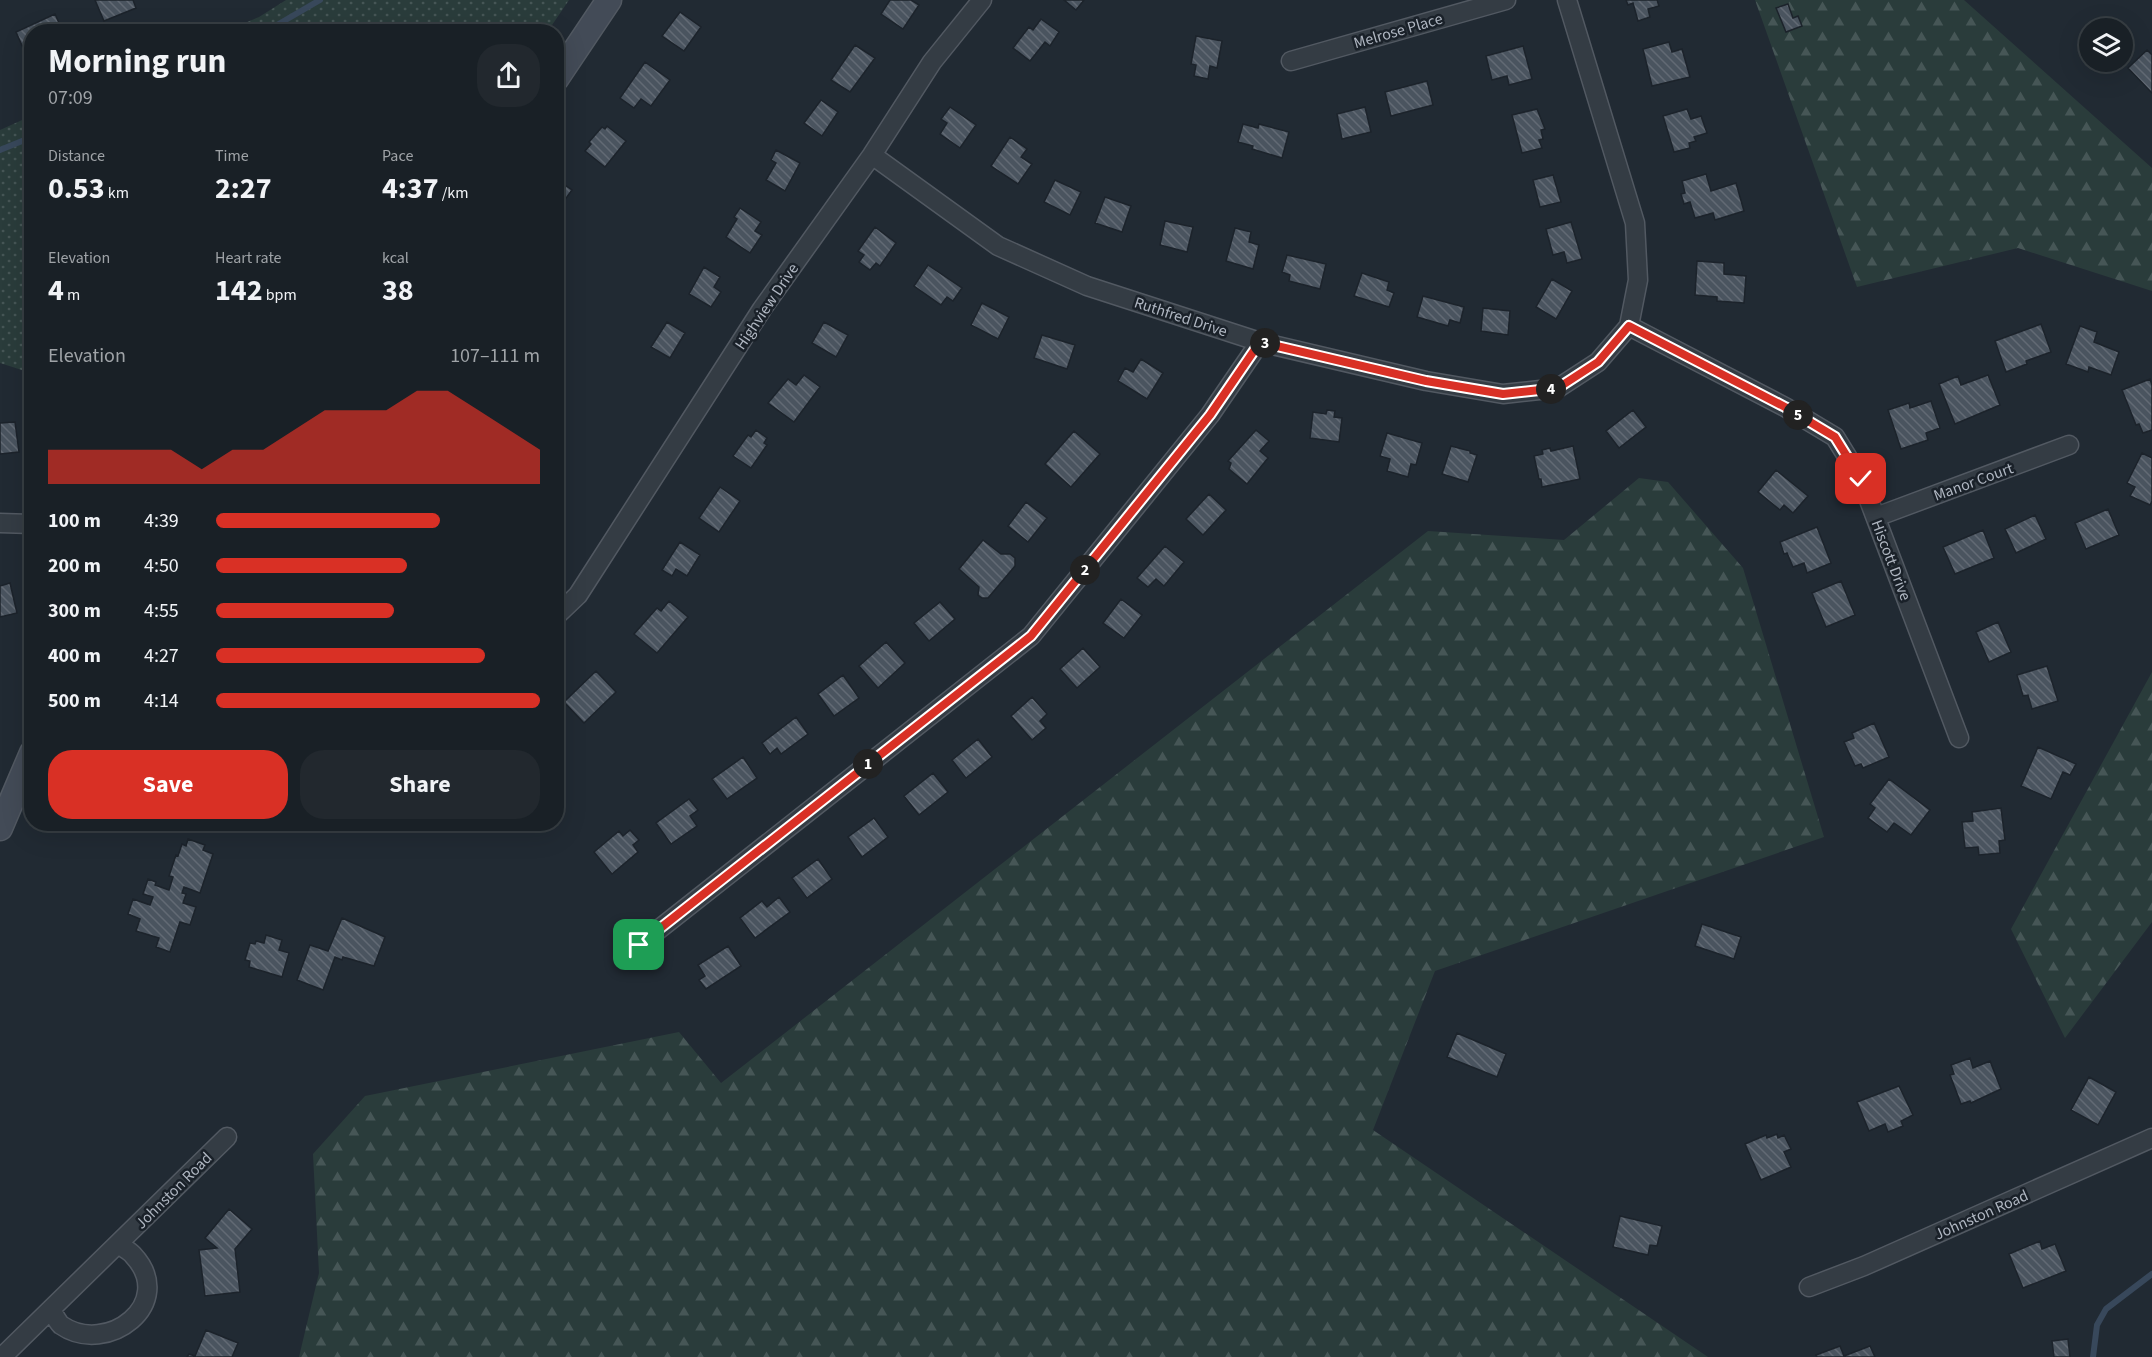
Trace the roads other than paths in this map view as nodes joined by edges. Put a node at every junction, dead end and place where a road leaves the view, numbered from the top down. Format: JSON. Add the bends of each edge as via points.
{"nodes":[{"id":1,"x":609,"y":0,"type":"edge"},
{"id":2,"x":982,"y":0,"type":"edge"},
{"id":3,"x":1506,"y":0,"type":"edge"},
{"id":4,"x":1567,"y":0,"type":"edge"},
{"id":5,"x":1291,"y":61,"type":"dead end"},
{"id":6,"x":564,"y":67,"type":"edge"},
{"id":7,"x":872,"y":155,"type":"junction"},
{"id":8,"x":1629,"y":326,"type":"junction"},
{"id":9,"x":1260,"y":342,"type":"junction"},
{"id":10,"x":2069,"y":445,"type":"dead end"},
{"id":11,"x":1876,"y":517,"type":"junction"},
{"id":12,"x":0,"y":523,"type":"edge"},
{"id":13,"x":24,"y":524,"type":"edge"},
{"id":14,"x":564,"y":608,"type":"edge"},
{"id":15,"x":1959,"y":738,"type":"dead end"},
{"id":16,"x":24,"y":772,"type":"edge"},
{"id":17,"x":0,"y":828,"type":"edge"},
{"id":18,"x":639,"y":945,"type":"dead end"},
{"id":19,"x":227,"y":1137,"type":"dead end"},
{"id":20,"x":2152,"y":1138,"type":"edge"},
{"id":21,"x":118,"y":1244,"type":"junction"},
{"id":22,"x":1809,"y":1287,"type":"dead end"},
{"id":23,"x":51,"y":1310,"type":"junction"},
{"id":24,"x":2,"y":1357,"type":"edge"}],
"edges":[{"from":1,"to":6,"type":"main road"},
{"from":2,"to":7,"type":"street","name":"Highview Drive","via":[[932,62]]},
{"from":3,"to":5,"type":"street","name":"Melrose Place"},
{"from":4,"to":8,"type":"street","name":"Ruthfred Drive","via":[[1635,223],[1638,280]]},
{"from":7,"to":9,"type":"street","name":"Ruthfred Drive","via":[[998,246],[1088,286]]},
{"from":7,"to":14,"type":"street","name":"Highview Drive","via":[[762,309],[578,595]]},
{"from":8,"to":9,"type":"street","name":"Ruthfred Drive","via":[[1598,362],[1558,388],[1503,394],[1426,381]]},
{"from":8,"to":11,"type":"street","name":"Hiscott Drive","via":[[1835,437],[1861,479]]},
{"from":9,"to":18,"type":"street","via":[[1210,415],[1031,636]]},
{"from":10,"to":11,"type":"street","name":"Manor Court"},
{"from":11,"to":15,"type":"street","name":"Hiscott Drive"},
{"from":12,"to":13,"type":"street"},
{"from":16,"to":17,"type":"main road"},
{"from":19,"to":21,"type":"street","name":"Johnston Road"},
{"from":20,"to":22,"type":"street","name":"Johnston Road"},
{"from":21,"to":23,"type":"street","name":"Johnston Road"},
{"from":21,"to":23,"type":"street","name":"Johnston Road","via":[[133,1254],[143,1269],[146,1303],[138,1319],[125,1331],[92,1340],[75,1335],[60,1324]]},
{"from":23,"to":24,"type":"street","name":"Johnston Road"}]}
